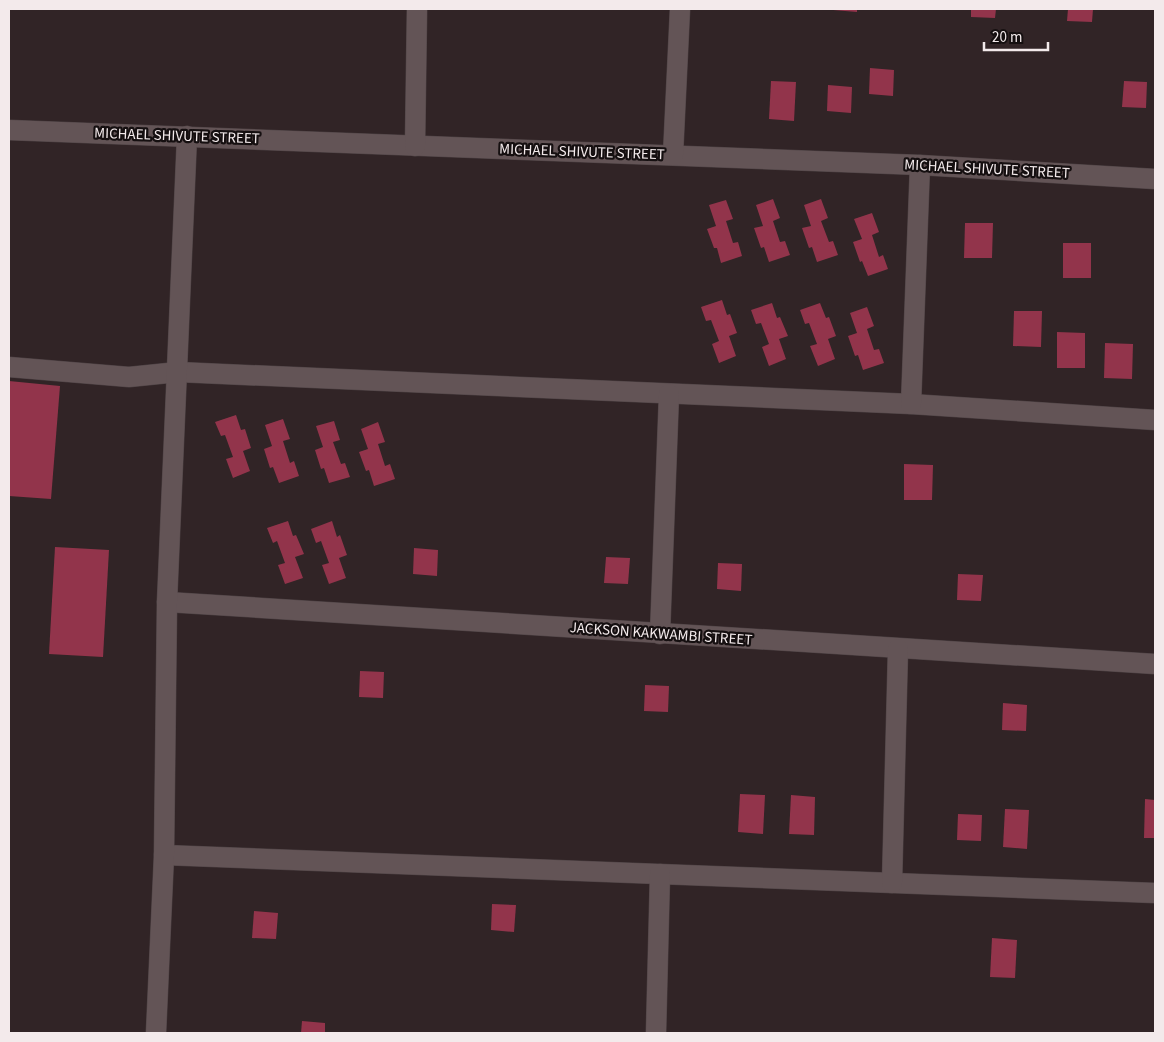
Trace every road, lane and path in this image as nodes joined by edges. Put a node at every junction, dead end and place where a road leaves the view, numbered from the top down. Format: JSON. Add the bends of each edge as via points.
{"nodes":[{"id":1,"x":417,"y":9,"type":"edge"},
{"id":2,"x":680,"y":9,"type":"edge"},
{"id":3,"x":9,"y":130,"type":"edge"},
{"id":4,"x":187,"y":136,"type":"junction"},
{"id":5,"x":415,"y":146,"type":"junction"},
{"id":6,"x":673,"y":155,"type":"junction"},
{"id":7,"x":920,"y":164,"type":"junction"},
{"id":8,"x":1155,"y":179,"type":"edge"},
{"id":9,"x":9,"y":367,"type":"edge"},
{"id":10,"x":178,"y":372,"type":"junction"},
{"id":11,"x":669,"y":394,"type":"junction"},
{"id":12,"x":911,"y":404,"type":"junction"},
{"id":13,"x":1155,"y":420,"type":"edge"},
{"id":14,"x":167,"y":602,"type":"junction"},
{"id":15,"x":660,"y":634,"type":"junction"},
{"id":16,"x":898,"y":649,"type":"junction"},
{"id":17,"x":1155,"y":664,"type":"edge"},
{"id":18,"x":164,"y":855,"type":"junction"},
{"id":19,"x":660,"y":874,"type":"junction"},
{"id":20,"x":892,"y":883,"type":"junction"},
{"id":21,"x":1155,"y":893,"type":"edge"},
{"id":22,"x":156,"y":1033,"type":"edge"},
{"id":23,"x":656,"y":1033,"type":"edge"}],
"edges":[{"from":1,"to":5,"type":"street"},
{"from":2,"to":6,"type":"street"},
{"from":3,"to":4,"type":"street","name":"MICHAEL SHIVUTE STREET"},
{"from":4,"to":5,"type":"street","name":"MICHAEL SHIVUTE STREET"},
{"from":4,"to":10,"type":"street"},
{"from":5,"to":6,"type":"street","name":"MICHAEL SHIVUTE STREET"},
{"from":6,"to":7,"type":"street","name":"MICHAEL SHIVUTE STREET"},
{"from":7,"to":8,"type":"street","name":"MICHAEL SHIVUTE STREET"},
{"from":7,"to":12,"type":"street"},
{"from":9,"to":10,"type":"street","via":[[129,377]]},
{"from":10,"to":11,"type":"street"},
{"from":10,"to":14,"type":"street"},
{"from":11,"to":12,"type":"street"},
{"from":11,"to":15,"type":"street"},
{"from":12,"to":13,"type":"street"},
{"from":14,"to":15,"type":"street","name":"JACKSON KAKWAMBI STREET"},
{"from":14,"to":18,"type":"street"},
{"from":15,"to":16,"type":"street","name":"JACKSON KAKWAMBI STREET"},
{"from":16,"to":17,"type":"street","name":"JACKSON KAKWAMBI STREET"},
{"from":16,"to":20,"type":"street"},
{"from":18,"to":19,"type":"street"},
{"from":18,"to":22,"type":"street"},
{"from":19,"to":20,"type":"street"},
{"from":19,"to":23,"type":"street"},
{"from":20,"to":21,"type":"street"}]}
